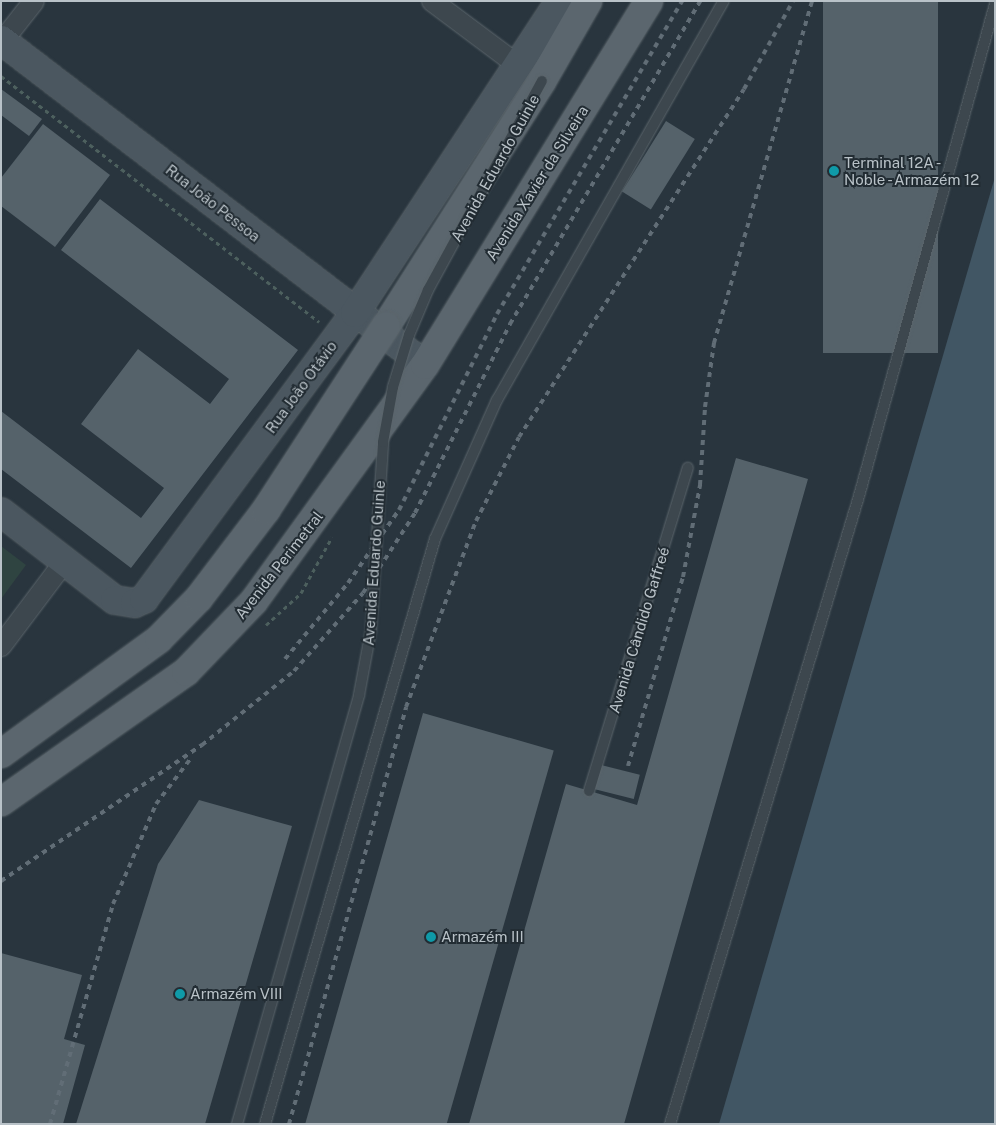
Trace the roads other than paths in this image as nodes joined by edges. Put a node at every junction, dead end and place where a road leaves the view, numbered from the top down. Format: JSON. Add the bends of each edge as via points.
{"nodes":[{"id":1,"x":34,"y":1,"type":"edge"},
{"id":2,"x":432,"y":1,"type":"edge"},
{"id":3,"x":560,"y":1,"type":"edge"},
{"id":4,"x":588,"y":1,"type":"edge"},
{"id":5,"x":649,"y":1,"type":"edge"},
{"id":6,"x":724,"y":1,"type":"edge"},
{"id":7,"x":995,"y":4,"type":"edge"},
{"id":8,"x":2,"y":41,"type":"edge"},
{"id":9,"x":519,"y":66,"type":"junction"},
{"id":10,"x":542,"y":81,"type":"junction"},
{"id":11,"x":355,"y":313,"type":"junction"},
{"id":12,"x":425,"y":365,"type":"junction"},
{"id":13,"x":688,"y":468,"type":"dead end"},
{"id":14,"x":1,"y":512,"type":"edge"},
{"id":15,"x":65,"y":560,"type":"junction"},
{"id":16,"x":1,"y":646,"type":"edge"},
{"id":17,"x":1,"y":754,"type":"edge"},
{"id":18,"x":589,"y":791,"type":"dead end"},
{"id":19,"x":1,"y":802,"type":"edge"},
{"id":20,"x":237,"y":1124,"type":"edge"},
{"id":21,"x":265,"y":1124,"type":"edge"},
{"id":22,"x":670,"y":1124,"type":"edge"}],
"edges":[{"from":1,"to":8,"type":"street"},
{"from":2,"to":9,"type":"street"},
{"from":3,"to":9,"type":"street","name":"Rua João Otávio"},
{"from":4,"to":10,"type":"main road"},
{"from":5,"to":12,"type":"main road","name":"Avenida Xavier da Silveira"},
{"from":6,"to":21,"type":"lane","via":[[497,400],[435,539]]},
{"from":7,"to":22,"type":"lane","via":[[859,496]]},
{"from":8,"to":11,"type":"street","name":"Rua João Pessoa"},
{"from":9,"to":11,"type":"street","name":"Rua João Otávio"},
{"from":10,"to":17,"type":"main road","bridge":true,"via":[[266,510],[199,598],[159,639]]},
{"from":10,"to":20,"type":"lane","name":"Avenida Eduardo Guinle","bridge":true,"via":[[428,290],[408,335],[383,442],[372,630],[359,695]]},
{"from":11,"to":12,"type":"street","name":"Rua João Pessoa"},
{"from":11,"to":15,"type":"street","name":"Rua João Otávio","via":[[144,599],[135,603],[116,600]]},
{"from":12,"to":19,"type":"main road","name":"Avenida Perimetral","via":[[254,601],[186,672]]},
{"from":13,"to":18,"type":"lane","name":"Avenida Cândido Gaffreé"},
{"from":14,"to":15,"type":"street"},
{"from":15,"to":16,"type":"street"}]}
